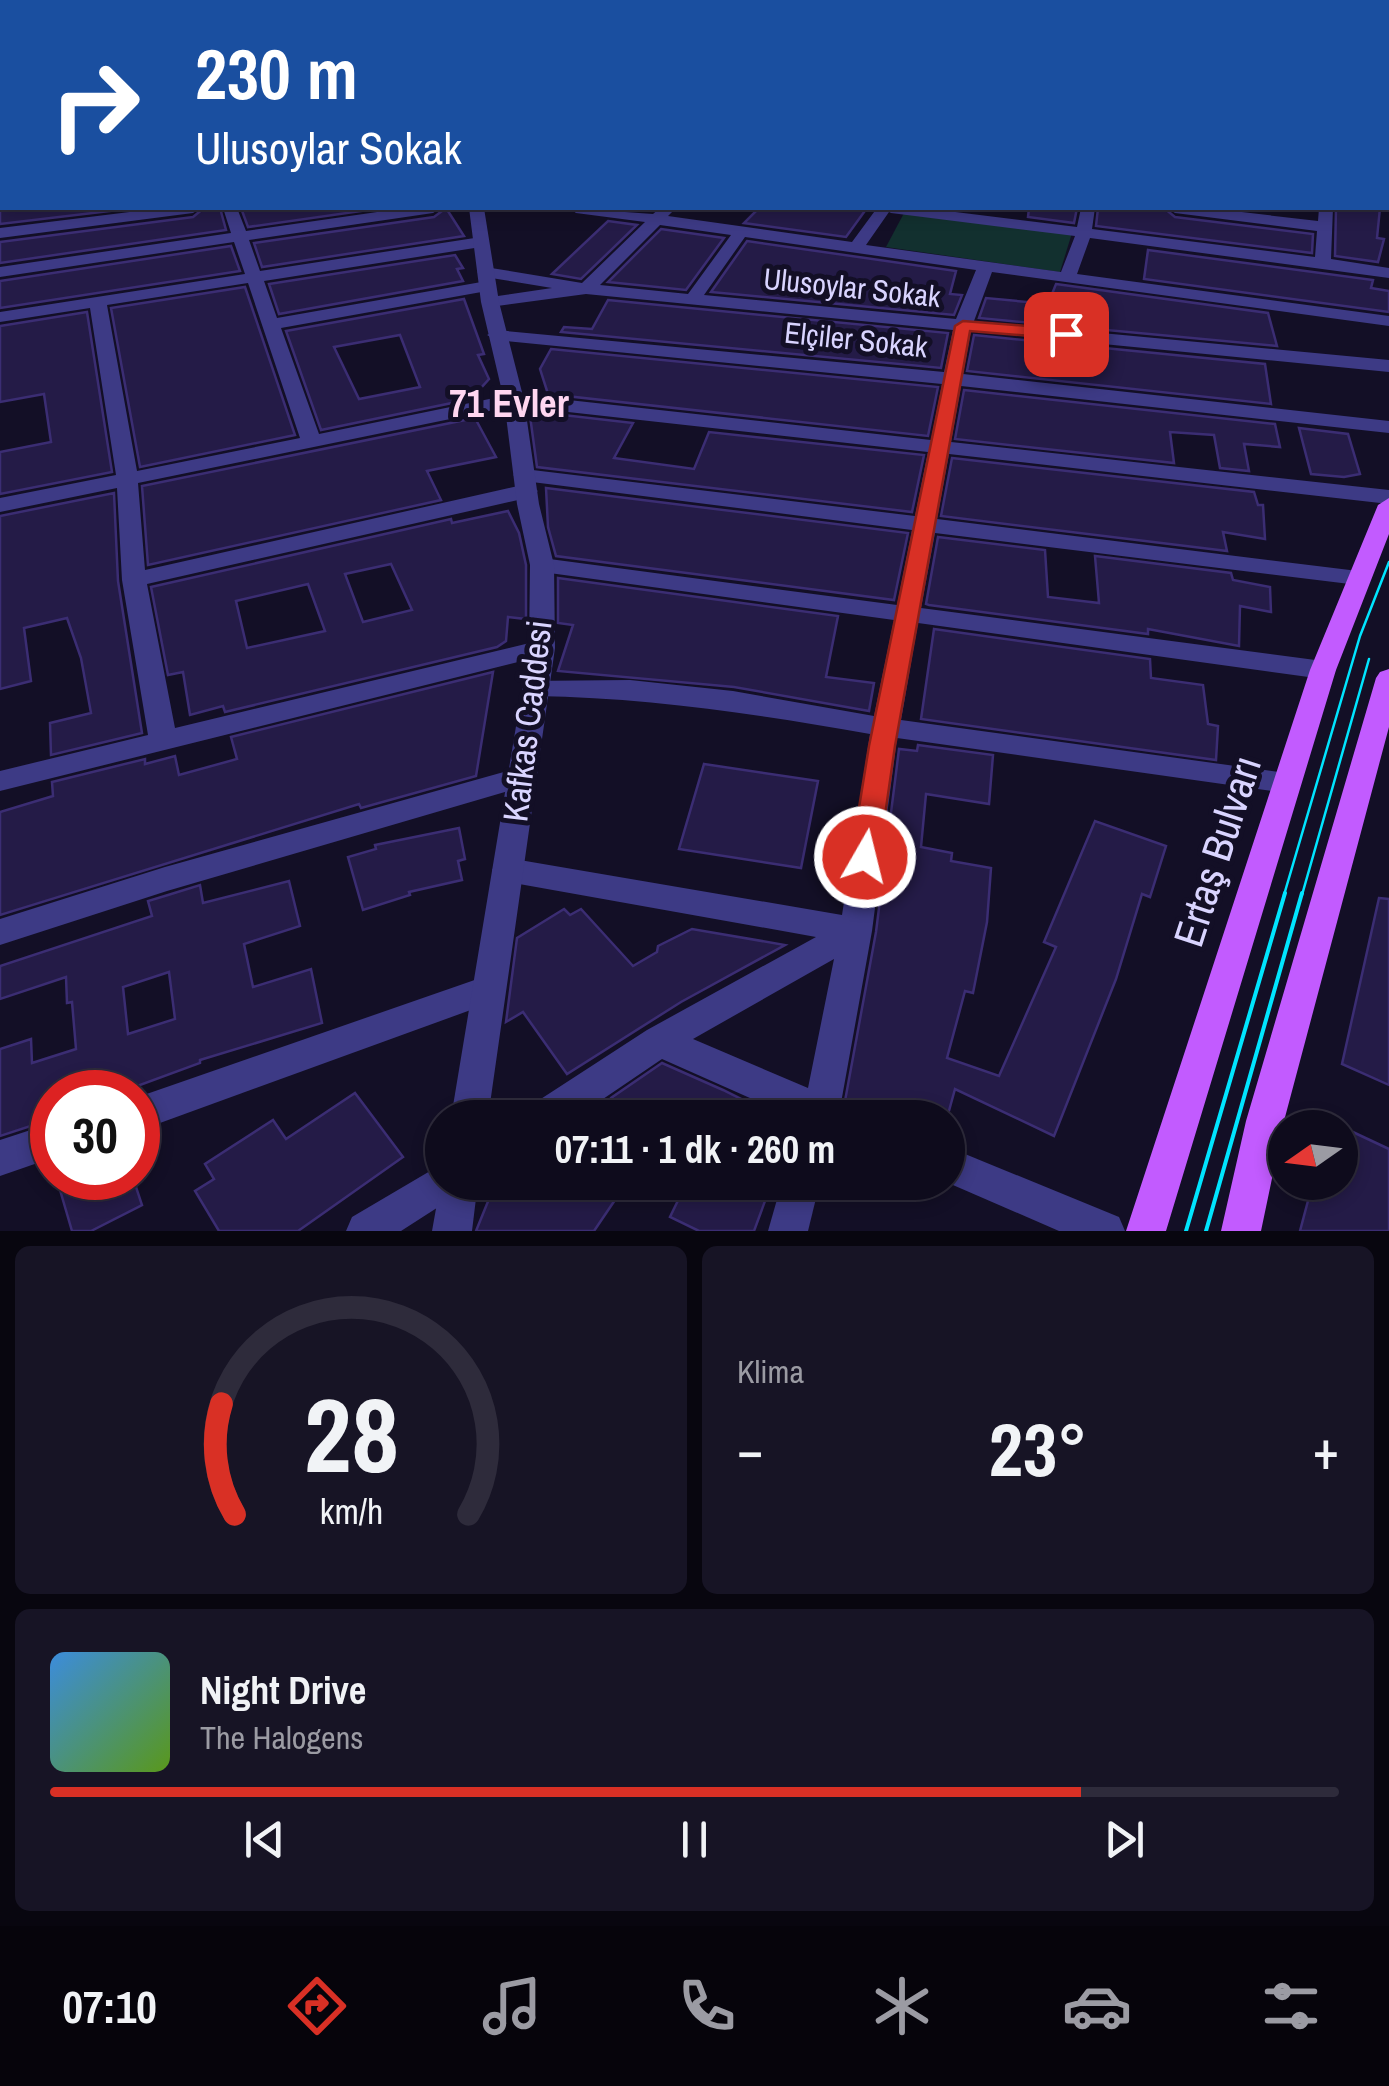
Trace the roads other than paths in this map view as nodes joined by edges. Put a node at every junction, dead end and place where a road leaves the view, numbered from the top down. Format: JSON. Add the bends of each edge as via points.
{"nodes":[{"id":1,"x":178,"y":210,"type":"edge"},
{"id":2,"x":231,"y":210,"type":"edge"},
{"id":3,"x":420,"y":210,"type":"edge"},
{"id":4,"x":476,"y":210,"type":"edge"},
{"id":5,"x":611,"y":210,"type":"edge"},
{"id":6,"x":885,"y":210,"type":"edge"},
{"id":7,"x":903,"y":210,"type":"edge"},
{"id":8,"x":1088,"y":210,"type":"edge"},
{"id":9,"x":1192,"y":210,"type":"edge"},
{"id":10,"x":1326,"y":210,"type":"edge"},
{"id":11,"x":663,"y":213,"type":"edge"},
{"id":12,"x":1326,"y":226,"type":"junction"},
{"id":13,"x":742,"y":230,"type":"junction"},
{"id":14,"x":1084,"y":232,"type":"junction"},
{"id":15,"x":0,"y":234,"type":"edge"},
{"id":16,"x":241,"y":238,"type":"junction"},
{"id":17,"x":481,"y":242,"type":"junction"},
{"id":18,"x":858,"y":246,"type":"junction"},
{"id":19,"x":1324,"y":263,"type":"junction"},
{"id":20,"x":986,"y":266,"type":"junction"},
{"id":21,"x":0,"y":272,"type":"edge"},
{"id":22,"x":1389,"y":273,"type":"edge"},
{"id":23,"x":254,"y":275,"type":"junction"},
{"id":24,"x":1068,"y":278,"type":"junction"},
{"id":25,"x":487,"y":287,"type":"junction"},
{"id":26,"x":586,"y":289,"type":"junction"},
{"id":27,"x":693,"y":299,"type":"junction"},
{"id":28,"x":98,"y":301,"type":"junction"},
{"id":29,"x":0,"y":318,"type":"edge"},
{"id":30,"x":1389,"y":321,"type":"edge"},
{"id":31,"x":270,"y":325,"type":"junction"},
{"id":32,"x":963,"y":326,"type":"junction"},
{"id":33,"x":496,"y":334,"type":"junction"},
{"id":34,"x":1389,"y":366,"type":"edge"},
{"id":35,"x":954,"y":379,"type":"junction"},
{"id":36,"x":514,"y":400,"type":"junction"},
{"id":37,"x":1389,"y":428,"type":"edge"},
{"id":38,"x":311,"y":440,"type":"junction"},
{"id":39,"x":941,"y":448,"type":"junction"},
{"id":40,"x":126,"y":478,"type":"junction"},
{"id":41,"x":526,"y":483,"type":"junction"},
{"id":42,"x":1389,"y":497,"type":"edge"},
{"id":43,"x":1389,"y":505,"type":"edge"},
{"id":44,"x":0,"y":506,"type":"edge"},
{"id":45,"x":926,"y":524,"type":"junction"},
{"id":46,"x":542,"y":565,"type":"junction"},
{"id":47,"x":1358,"y":578,"type":"junction"},
{"id":48,"x":134,"y":580,"type":"junction"},
{"id":49,"x":908,"y":612,"type":"junction"},
{"id":50,"x":542,"y":648,"type":"junction"},
{"id":51,"x":1323,"y":670,"type":"junction"},
{"id":52,"x":536,"y":687,"type":"junction"},
{"id":53,"x":1387,"y":689,"type":"edge"},
{"id":54,"x":886,"y":727,"type":"junction"},
{"id":55,"x":163,"y":739,"type":"junction"},
{"id":56,"x":522,"y":778,"type":"junction"},
{"id":57,"x":0,"y":780,"type":"edge"},
{"id":58,"x":1286,"y":782,"type":"junction"},
{"id":59,"x":508,"y":870,"type":"junction"},
{"id":60,"x":856,"y":931,"type":"junction"},
{"id":61,"x":0,"y":932,"type":"edge"},
{"id":62,"x":490,"y":989,"type":"junction"},
{"id":63,"x":660,"y":1042,"type":"junction"},
{"id":64,"x":473,"y":1100,"type":"edge"},
{"id":65,"x":571,"y":1100,"type":"edge"},
{"id":66,"x":790,"y":1100,"type":"edge"},
{"id":67,"x":829,"y":1100,"type":"edge"},
{"id":68,"x":160,"y":1107,"type":"edge"},
{"id":69,"x":30,"y":1148,"type":"edge"},
{"id":70,"x":0,"y":1158,"type":"edge"},
{"id":71,"x":965,"y":1172,"type":"edge"},
{"id":72,"x":425,"y":1193,"type":"edge"},
{"id":73,"x":456,"y":1200,"type":"edge"},
{"id":74,"x":796,"y":1200,"type":"edge"},
{"id":75,"x":366,"y":1231,"type":"edge"},
{"id":76,"x":452,"y":1231,"type":"edge"},
{"id":77,"x":788,"y":1231,"type":"edge"},
{"id":78,"x":1104,"y":1231,"type":"edge"},
{"id":79,"x":1146,"y":1231,"type":"edge"},
{"id":80,"x":1241,"y":1231,"type":"edge"}],
"edges":[{"from":1,"to":15,"type":"street"},
{"from":2,"to":16,"type":"street"},
{"from":3,"to":16,"type":"street"},
{"from":4,"to":17,"type":"street","name":"Kafkas Caddesi"},
{"from":5,"to":11,"type":"street"},
{"from":6,"to":18,"type":"street"},
{"from":7,"to":14,"type":"street"},
{"from":8,"to":14,"type":"street"},
{"from":9,"to":12,"type":"street"},
{"from":10,"to":12,"type":"street"},
{"from":11,"to":13,"type":"street"},
{"from":11,"to":26,"type":"street"},
{"from":12,"to":19,"type":"street"},
{"from":13,"to":18,"type":"street"},
{"from":13,"to":27,"type":"street"},
{"from":14,"to":19,"type":"street"},
{"from":14,"to":24,"type":"street"},
{"from":16,"to":21,"type":"street"},
{"from":16,"to":23,"type":"street"},
{"from":17,"to":23,"type":"street"},
{"from":17,"to":25,"type":"street","name":"Kafkas Caddesi"},
{"from":18,"to":20,"type":"street"},
{"from":19,"to":22,"type":"street"},
{"from":20,"to":24,"type":"street"},
{"from":20,"to":32,"type":"street"},
{"from":23,"to":28,"type":"street"},
{"from":23,"to":31,"type":"street"},
{"from":24,"to":30,"type":"street"},
{"from":25,"to":26,"type":"street","name":"Ulusoylar Sokak"},
{"from":25,"to":26,"type":"street"},
{"from":25,"to":31,"type":"street","name":"Ulusoylar Sokak"},
{"from":25,"to":33,"type":"street","name":"Kafkas Caddesi"},
{"from":26,"to":27,"type":"street","name":"Ulusoylar Sokak"},
{"from":27,"to":32,"type":"street","name":"Ulusoylar Sokak"},
{"from":28,"to":29,"type":"street"},
{"from":28,"to":40,"type":"street"},
{"from":31,"to":38,"type":"street"},
{"from":32,"to":34,"type":"street","name":"Ulusoylar Sokak"},
{"from":32,"to":35,"type":"street"},
{"from":33,"to":35,"type":"street","name":"Elçiler Sokak"},
{"from":33,"to":36,"type":"street","name":"Kafkas Caddesi"},
{"from":35,"to":37,"type":"street","name":"Elçiler Sokak"},
{"from":35,"to":39,"type":"street"},
{"from":36,"to":38,"type":"street"},
{"from":36,"to":39,"type":"street"},
{"from":36,"to":41,"type":"street","name":"Kafkas Caddesi"},
{"from":38,"to":40,"type":"street"},
{"from":39,"to":42,"type":"street"},
{"from":39,"to":45,"type":"street"},
{"from":40,"to":44,"type":"street"},
{"from":40,"to":48,"type":"street"},
{"from":41,"to":45,"type":"street"},
{"from":41,"to":46,"type":"street","name":"Kafkas Caddesi"},
{"from":41,"to":48,"type":"street"},
{"from":43,"to":47,"type":"main road","name":"Ertaş Bulvarı"},
{"from":45,"to":47,"type":"street"},
{"from":45,"to":49,"type":"street"},
{"from":46,"to":49,"type":"street"},
{"from":46,"to":50,"type":"street","name":"Kafkas Caddesi"},
{"from":47,"to":51,"type":"main road","name":"Ertaş Bulvarı"},
{"from":48,"to":55,"type":"street"},
{"from":49,"to":51,"type":"street"},
{"from":49,"to":54,"type":"street"},
{"from":50,"to":52,"type":"street","name":"Kafkas Caddesi"},
{"from":50,"to":55,"type":"street"},
{"from":51,"to":58,"type":"main road","name":"Ertaş Bulvarı"},
{"from":52,"to":54,"type":"street","via":[[630,688]]},
{"from":52,"to":56,"type":"street","name":"Kafkas Caddesi"},
{"from":53,"to":80,"type":"main road","via":[[1265,1121]]},
{"from":54,"to":58,"type":"street"},
{"from":54,"to":60,"type":"street"},
{"from":55,"to":57,"type":"street"},
{"from":56,"to":59,"type":"street","name":"Kafkas Caddesi"},
{"from":56,"to":61,"type":"street"},
{"from":58,"to":79,"type":"main road","name":"Ertaş Bulvarı"},
{"from":59,"to":60,"type":"street"},
{"from":59,"to":62,"type":"street","name":"Kafkas Caddesi"},
{"from":60,"to":63,"type":"street"},
{"from":60,"to":67,"type":"street"},
{"from":62,"to":64,"type":"street","name":"Kafkas Caddesi"},
{"from":62,"to":68,"type":"street"},
{"from":63,"to":65,"type":"street"},
{"from":63,"to":66,"type":"street"},
{"from":69,"to":70,"type":"street"},
{"from":71,"to":78,"type":"street"},
{"from":72,"to":75,"type":"street"},
{"from":73,"to":76,"type":"street"},
{"from":74,"to":77,"type":"street"}]}
